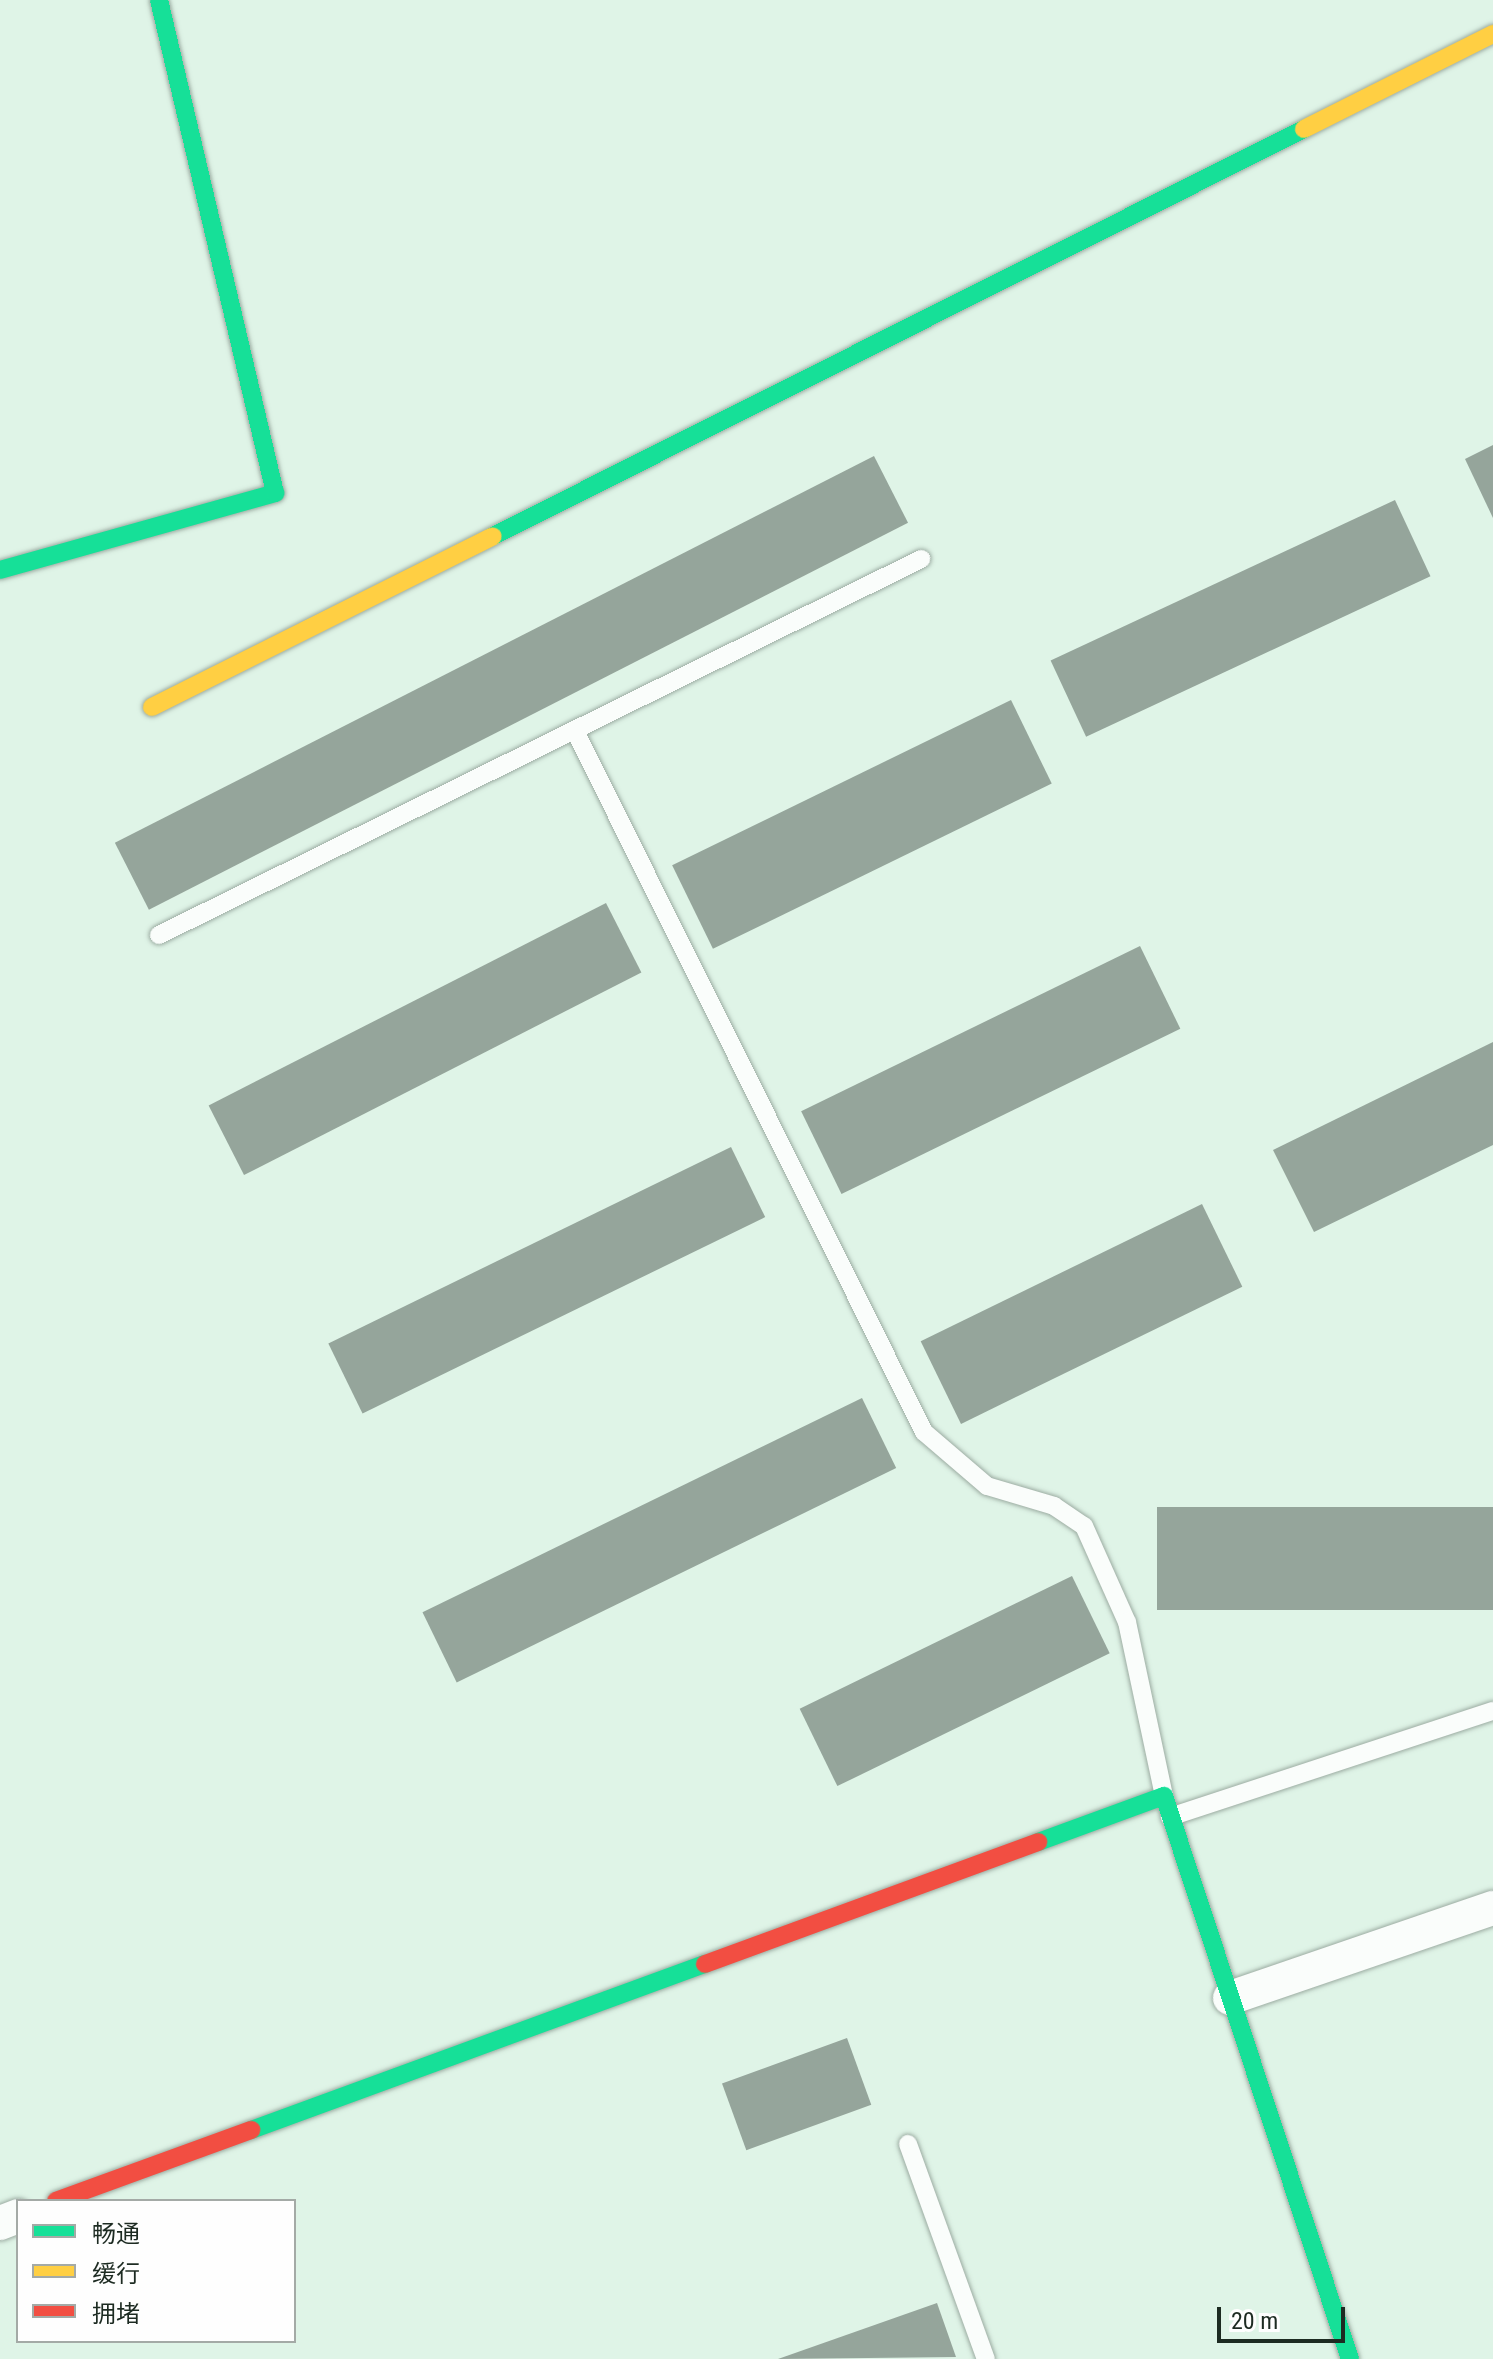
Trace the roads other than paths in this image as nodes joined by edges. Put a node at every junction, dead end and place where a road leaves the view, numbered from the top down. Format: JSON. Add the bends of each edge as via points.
{"nodes":[{"id":1,"x":159,"y":0,"type":"edge"},
{"id":2,"x":1493,"y":34,"type":"edge"},
{"id":3,"x":921,"y":559,"type":"dead end"},
{"id":4,"x":0,"y":570,"type":"edge"},
{"id":5,"x":152,"y":707,"type":"dead end"},
{"id":6,"x":575,"y":731,"type":"junction"},
{"id":7,"x":159,"y":935,"type":"dead end"},
{"id":8,"x":1493,"y":1711,"type":"edge"},
{"id":9,"x":1164,"y":1796,"type":"junction"},
{"id":10,"x":1170,"y":1817,"type":"junction"},
{"id":11,"x":1493,"y":1908,"type":"edge"},
{"id":12,"x":1230,"y":1998,"type":"junction"},
{"id":13,"x":908,"y":2144,"type":"dead end"},
{"id":14,"x":61,"y":2199,"type":"edge"},
{"id":15,"x":986,"y":2359,"type":"edge"},
{"id":16,"x":1350,"y":2359,"type":"edge"}],
"edges":[{"from":1,"to":4,"type":"street","via":[[275,493]]},
{"from":2,"to":5,"type":"street"},
{"from":3,"to":6,"type":"lane"},
{"from":6,"to":7,"type":"lane"},
{"from":6,"to":9,"type":"lane","via":[[924,1432],[987,1486],[1054,1506],[1084,1526],[1127,1622]]},
{"from":8,"to":10,"type":"lane"},
{"from":9,"to":10,"type":"street"},
{"from":9,"to":14,"type":"street"},
{"from":10,"to":12,"type":"street"},
{"from":11,"to":12,"type":"street"},
{"from":12,"to":16,"type":"street"},
{"from":13,"to":15,"type":"lane"}]}
